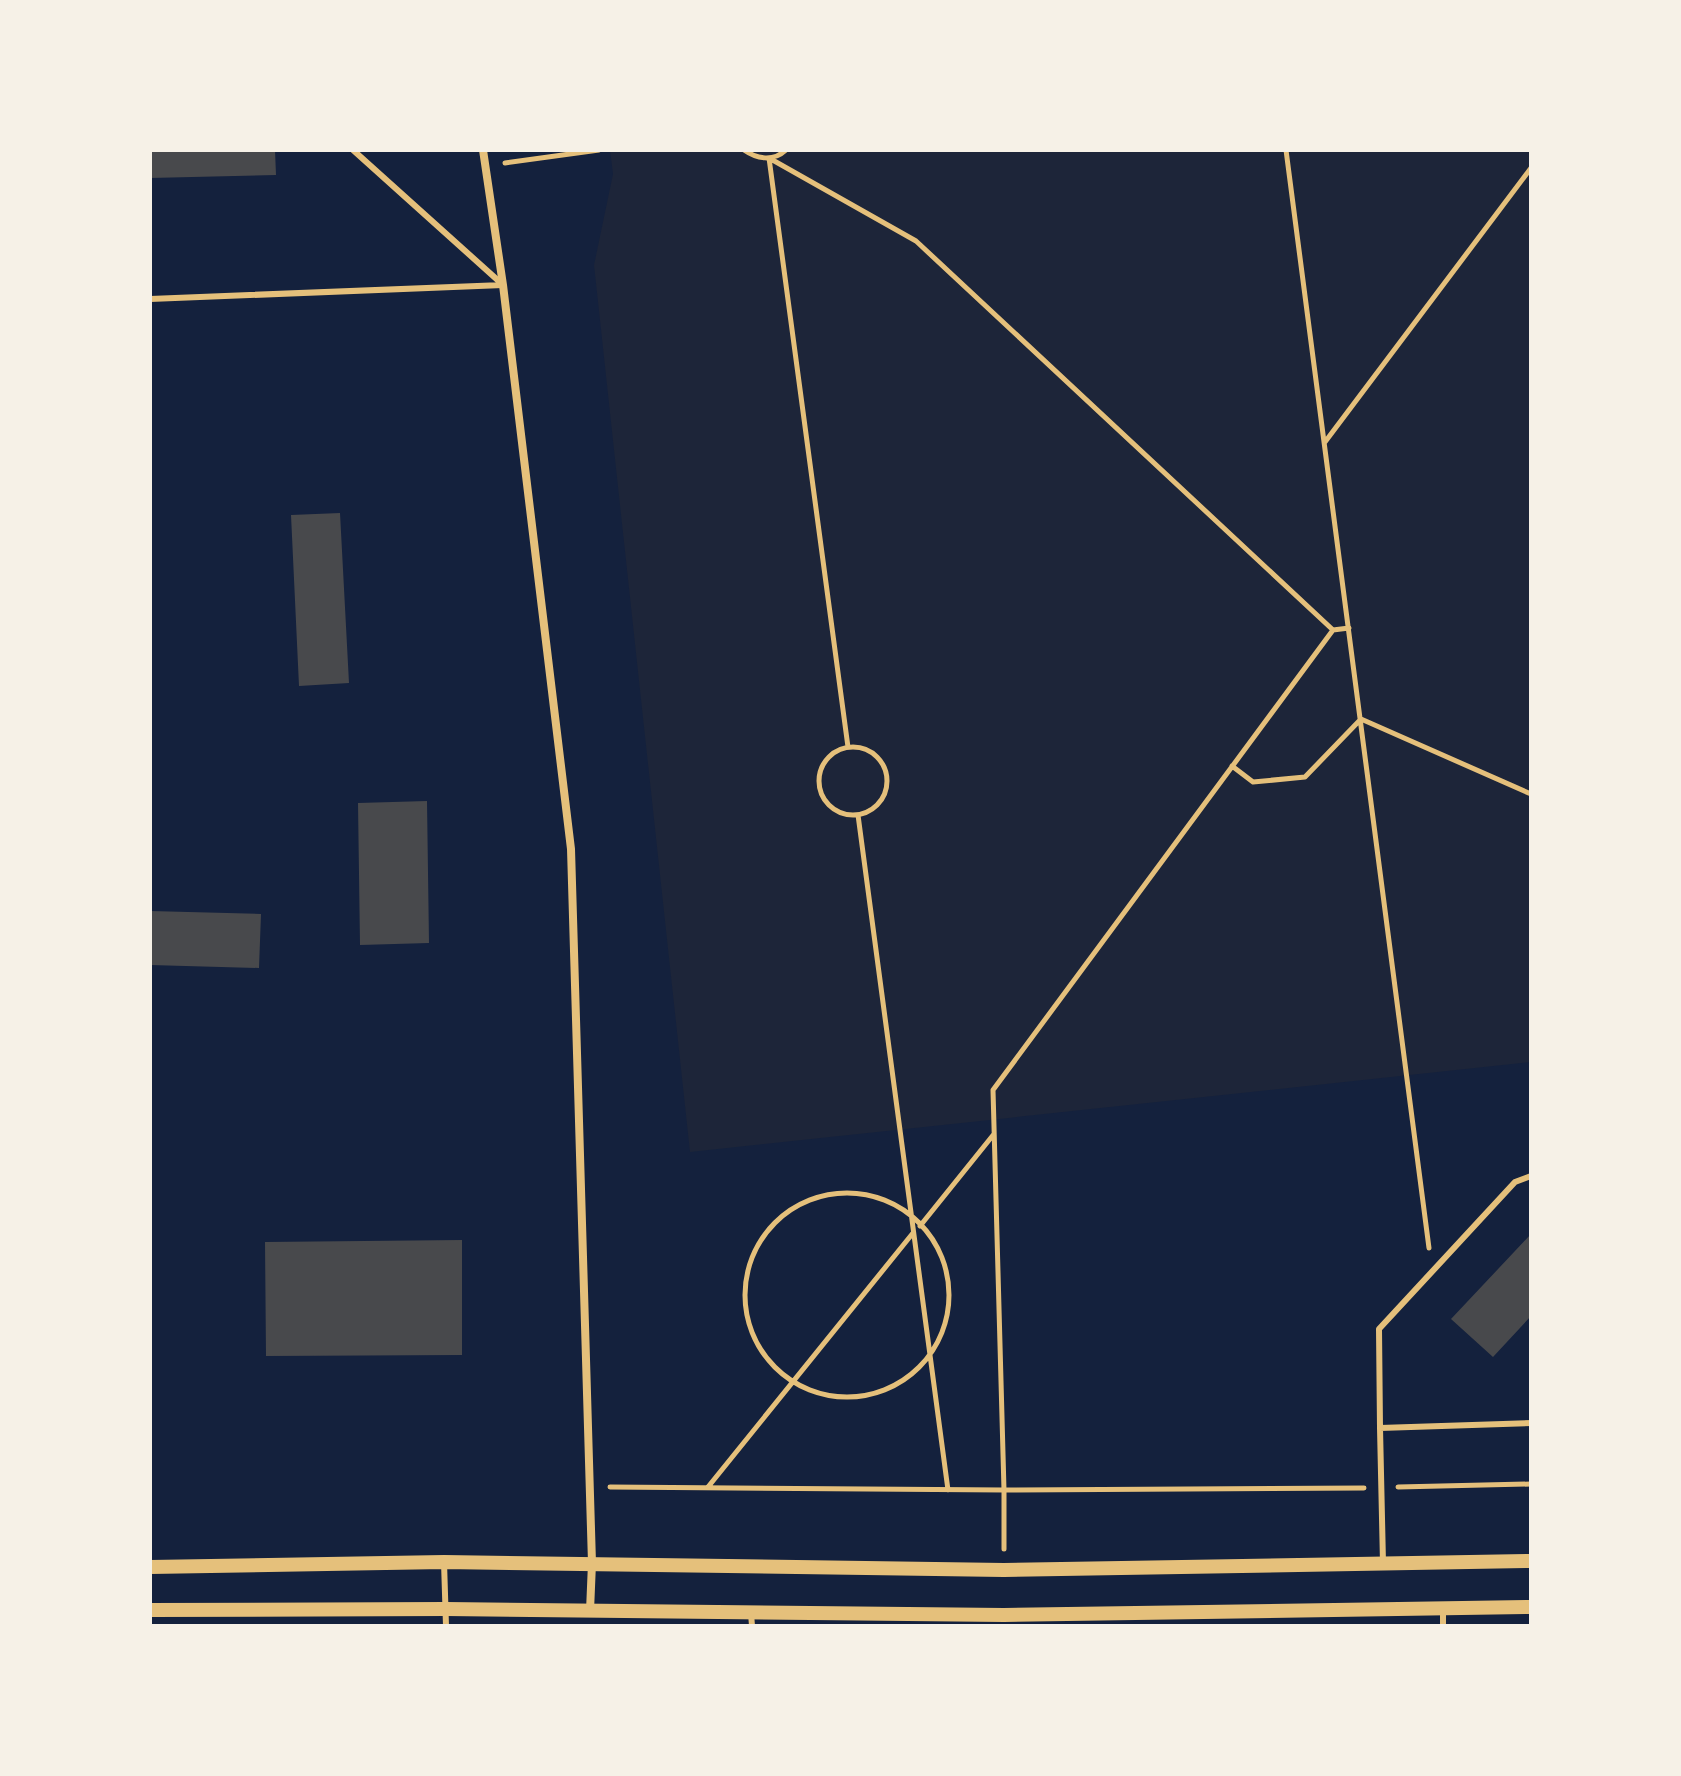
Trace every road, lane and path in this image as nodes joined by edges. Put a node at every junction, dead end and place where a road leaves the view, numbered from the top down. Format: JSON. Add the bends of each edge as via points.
{"nodes":[{"id":1,"x":353,"y":150,"type":"edge"},
{"id":2,"x":483,"y":150,"type":"edge"},
{"id":3,"x":599,"y":150,"type":"edge"},
{"id":4,"x":744,"y":150,"type":"edge"},
{"id":5,"x":786,"y":150,"type":"edge"},
{"id":6,"x":1286,"y":150,"type":"edge"},
{"id":7,"x":769,"y":158,"type":"junction"},
{"id":8,"x":485,"y":166,"type":"junction"},
{"id":9,"x":1531,"y":168,"type":"edge"},
{"id":10,"x":503,"y":285,"type":"junction"},
{"id":11,"x":150,"y":299,"type":"edge"},
{"id":12,"x":1325,"y":443,"type":"junction"},
{"id":13,"x":1349,"y":628,"type":"junction"},
{"id":14,"x":1333,"y":630,"type":"junction"},
{"id":15,"x":1361,"y":719,"type":"junction"},
{"id":16,"x":848,"y":747,"type":"junction"},
{"id":17,"x":1232,"y":766,"type":"junction"},
{"id":18,"x":1531,"y":794,"type":"edge"},
{"id":19,"x":858,"y":815,"type":"junction"},
{"id":20,"x":994,"y":1134,"type":"junction"},
{"id":21,"x":1531,"y":1176,"type":"edge"},
{"id":22,"x":911,"y":1214,"type":"junction"},
{"id":23,"x":921,"y":1224,"type":"junction"},
{"id":24,"x":914,"y":1233,"type":"junction"},
{"id":25,"x":1432,"y":1271,"type":"junction"},
{"id":26,"x":930,"y":1356,"type":"junction"},
{"id":27,"x":793,"y":1382,"type":"junction"},
{"id":28,"x":1531,"y":1423,"type":"edge"},
{"id":29,"x":1380,"y":1428,"type":"junction"},
{"id":30,"x":1531,"y":1484,"type":"edge"},
{"id":31,"x":589,"y":1486,"type":"junction"},
{"id":32,"x":708,"y":1488,"type":"junction"},
{"id":33,"x":1381,"y":1488,"type":"junction"},
{"id":34,"x":948,"y":1490,"type":"junction"},
{"id":35,"x":1004,"y":1490,"type":"junction"},
{"id":36,"x":1531,"y":1561,"type":"edge"},
{"id":37,"x":444,"y":1562,"type":"junction"},
{"id":38,"x":592,"y":1563,"type":"junction"},
{"id":39,"x":1383,"y":1563,"type":"junction"},
{"id":40,"x":150,"y":1567,"type":"edge"},
{"id":41,"x":1004,"y":1570,"type":"junction"},
{"id":42,"x":1531,"y":1607,"type":"edge"},
{"id":43,"x":446,"y":1609,"type":"junction"},
{"id":44,"x":1443,"y":1609,"type":"junction"},
{"id":45,"x":150,"y":1610,"type":"edge"},
{"id":46,"x":590,"y":1611,"type":"junction"},
{"id":47,"x":752,"y":1619,"type":"edge"},
{"id":48,"x":446,"y":1626,"type":"edge"},
{"id":49,"x":1443,"y":1626,"type":"edge"}],
"edges":[{"from":1,"to":10,"type":"lane"},
{"from":2,"to":8,"type":"street"},
{"from":3,"to":8,"type":"path"},
{"from":4,"to":7,"type":"path"},
{"from":5,"to":7,"type":"path"},
{"from":6,"to":12,"type":"path"},
{"from":7,"to":14,"type":"path","via":[[916,241]]},
{"from":7,"to":16,"type":"path"},
{"from":8,"to":10,"type":"street"},
{"from":9,"to":12,"type":"path"},
{"from":10,"to":11,"type":"lane"},
{"from":10,"to":31,"type":"street","via":[[571,849]]},
{"from":12,"to":13,"type":"path"},
{"from":13,"to":14,"type":"path"},
{"from":13,"to":15,"type":"path"},
{"from":14,"to":17,"type":"path"},
{"from":15,"to":17,"type":"path","via":[[1305,777],[1253,782]]},
{"from":15,"to":18,"type":"path"},
{"from":15,"to":25,"type":"path"},
{"from":16,"to":19,"type":"path","via":[[874,754],[887,776],[880,801]]},
{"from":16,"to":19,"type":"path","via":[[826,760],[820,786],[832,808]]},
{"from":17,"to":20,"type":"path","via":[[993,1090]]},
{"from":19,"to":22,"type":"path"},
{"from":20,"to":23,"type":"path"},
{"from":20,"to":35,"type":"path"},
{"from":21,"to":25,"type":"lane","via":[[1515,1182]]},
{"from":22,"to":23,"type":"path"},
{"from":22,"to":24,"type":"path"},
{"from":22,"to":27,"type":"path","via":[[872,1195],[849,1192],[806,1201],[770,1227],[749,1266],[746,1310],[762,1351]]},
{"from":23,"to":24,"type":"path"},
{"from":23,"to":26,"type":"path","via":[[934,1240],[949,1278],[947,1319]]},
{"from":24,"to":26,"type":"path"},
{"from":24,"to":27,"type":"path"},
{"from":25,"to":29,"type":"lane","via":[[1379,1329]]},
{"from":26,"to":27,"type":"path","via":[[898,1385],[856,1398],[813,1392]]},
{"from":26,"to":34,"type":"path"},
{"from":27,"to":32,"type":"path"},
{"from":28,"to":29,"type":"lane"},
{"from":29,"to":33,"type":"lane"},
{"from":30,"to":33,"type":"path"},
{"from":31,"to":32,"type":"path"},
{"from":31,"to":38,"type":"street"},
{"from":32,"to":34,"type":"path"},
{"from":33,"to":35,"type":"path"},
{"from":33,"to":39,"type":"lane"},
{"from":34,"to":35,"type":"path"},
{"from":35,"to":41,"type":"path"},
{"from":36,"to":39,"type":"street"},
{"from":37,"to":38,"type":"street"},
{"from":37,"to":40,"type":"street"},
{"from":37,"to":43,"type":"lane"},
{"from":38,"to":41,"type":"street"},
{"from":38,"to":46,"type":"street"},
{"from":39,"to":41,"type":"street"},
{"from":42,"to":44,"type":"street"},
{"from":43,"to":45,"type":"street"},
{"from":43,"to":46,"type":"street"},
{"from":43,"to":48,"type":"lane"},
{"from":44,"to":47,"type":"street"},
{"from":44,"to":49,"type":"lane"},
{"from":46,"to":47,"type":"street"}]}
